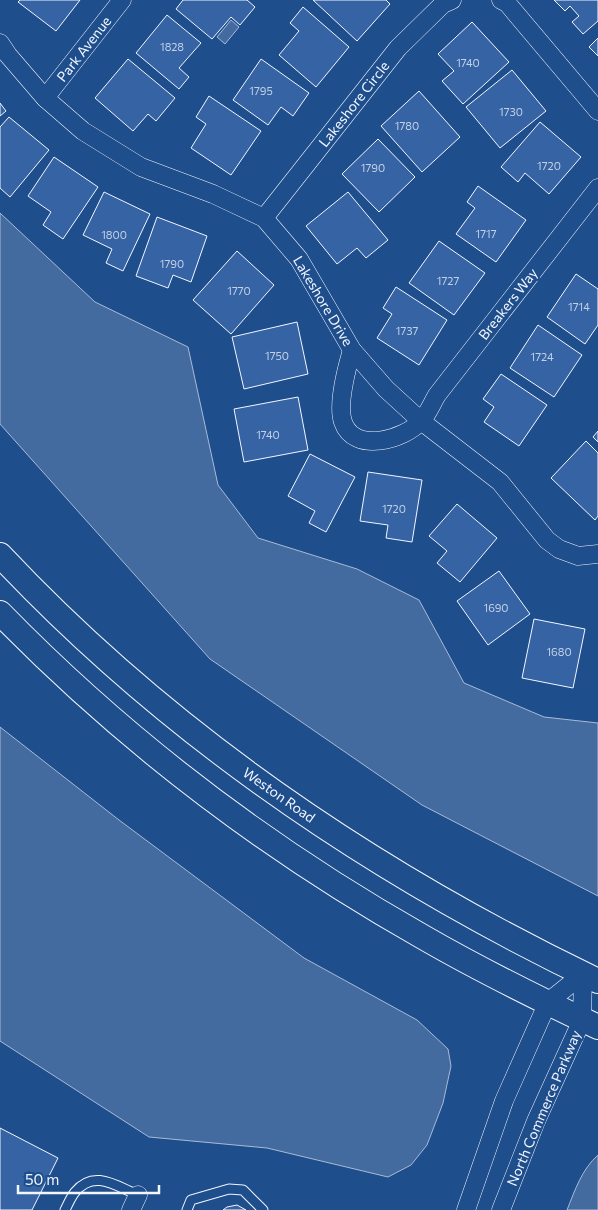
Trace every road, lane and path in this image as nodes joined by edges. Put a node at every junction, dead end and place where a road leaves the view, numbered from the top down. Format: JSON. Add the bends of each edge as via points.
{"nodes":[{"id":1,"x":122,"y":0,"type":"edge"},
{"id":2,"x":452,"y":0,"type":"edge"},
{"id":3,"x":501,"y":0,"type":"edge"},
{"id":4,"x":0,"y":43,"type":"edge"},
{"id":5,"x":45,"y":98,"type":"junction"},
{"id":6,"x":598,"y":111,"type":"edge"},
{"id":7,"x":598,"y":188,"type":"edge"},
{"id":8,"x":264,"y":218,"type":"junction"},
{"id":9,"x":352,"y":350,"type":"junction"},
{"id":10,"x":421,"y":421,"type":"junction"},
{"id":11,"x":598,"y":554,"type":"edge"},
{"id":12,"x":0,"y":555,"type":"edge"},
{"id":13,"x":0,"y":613,"type":"edge"},
{"id":14,"x":590,"y":978,"type":"edge"},
{"id":15,"x":548,"y":1002,"type":"junction"},
{"id":16,"x":590,"y":1024,"type":"edge"},
{"id":17,"x":134,"y":1203,"type":"edge"},
{"id":18,"x":65,"y":1210,"type":"edge"},
{"id":19,"x":187,"y":1210,"type":"edge"},
{"id":20,"x":263,"y":1210,"type":"edge"},
{"id":21,"x":466,"y":1210,"type":"edge"},
{"id":22,"x":501,"y":1210,"type":"edge"}],
"edges":[{"from":1,"to":5,"type":"street","name":"Park Avenue"},
{"from":2,"to":8,"type":"street","name":"Lakeshore Circle","via":[[443,4],[398,48]]},
{"from":3,"to":6,"type":"street"},
{"from":4,"to":5,"type":"street","name":"Lakeshore Drive"},
{"from":5,"to":8,"type":"street","name":"Lakeshore Drive","via":[[83,131],[141,167]]},
{"from":7,"to":10,"type":"street","name":"Breakers Way","via":[[443,387]]},
{"from":8,"to":9,"type":"street","name":"Lakeshore Drive","via":[[299,259]]},
{"from":9,"to":10,"type":"street","name":"Lakeshore Drive","via":[[386,389]]},
{"from":9,"to":10,"type":"street","via":[[343,385],[342,420],[348,431],[358,438],[380,442],[400,436]]},
{"from":10,"to":11,"type":"street","name":"Lakeshore Drive","via":[[500,482],[558,549],[578,556]]},
{"from":12,"to":14,"type":"main road","name":"Weston Road","via":[[83,637],[180,722],[280,796],[408,881]]},
{"from":13,"to":15,"type":"main road","via":[[152,752],[283,850],[374,909],[482,970]]},
{"from":14,"to":15,"type":"street"},
{"from":14,"to":16,"type":"street","name":"North Commerce Parkway"},
{"from":15,"to":16,"type":"main road"},
{"from":15,"to":21,"type":"street","via":[[504,1101]]},
{"from":16,"to":22,"type":"street","name":"North Commerce Parkway","via":[[536,1121]]},
{"from":17,"to":18,"type":"lane","via":[[103,1181],[91,1180],[76,1191]]},
{"from":19,"to":20,"type":"lane","via":[[191,1200],[229,1189],[243,1190]]}]}
